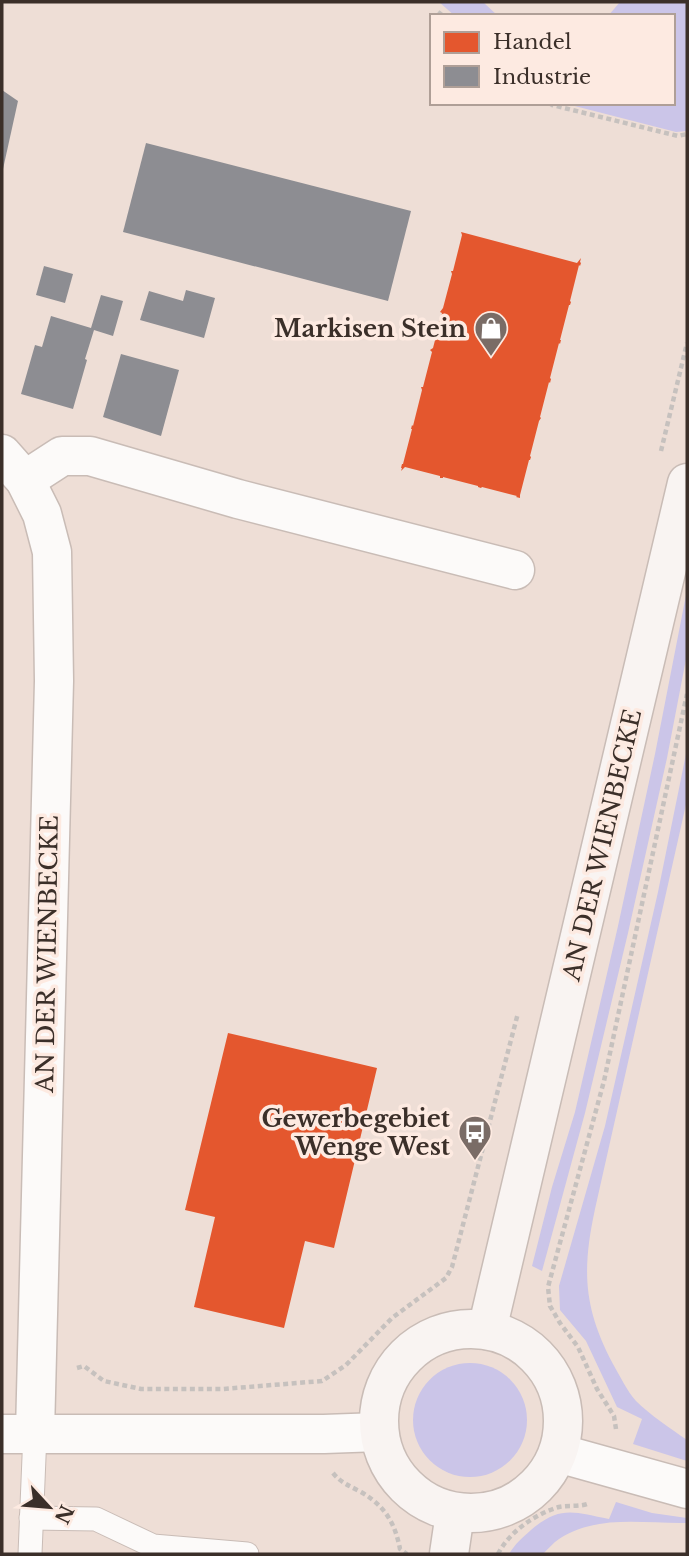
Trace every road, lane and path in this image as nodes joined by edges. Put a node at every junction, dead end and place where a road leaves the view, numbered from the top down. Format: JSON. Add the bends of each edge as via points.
{"nodes":[{"id":1,"x":557,"y":105,"type":"edge"},
{"id":2,"x":687,"y":135,"type":"edge"},
{"id":3,"x":13,"y":467,"type":"edge"},
{"id":4,"x":687,"y":483,"type":"edge"},
{"id":5,"x":515,"y":570,"type":"dead end"},
{"id":6,"x":687,"y":694,"type":"edge"},
{"id":7,"x":452,"y":1267,"type":"dead end"},
{"id":8,"x":487,"y":1330,"type":"junction"},
{"id":9,"x":36,"y":1367,"type":"junction"},
{"id":10,"x":379,"y":1432,"type":"junction"},
{"id":11,"x":19,"y":1434,"type":"edge"},
{"id":12,"x":618,"y":1440,"type":"dead end"},
{"id":13,"x":558,"y":1453,"type":"junction"},
{"id":14,"x":332,"y":1472,"type":"dead end"},
{"id":15,"x":687,"y":1489,"type":"edge"},
{"id":16,"x":591,"y":1502,"type":"dead end"},
{"id":17,"x":456,"y":1513,"type":"junction"},
{"id":18,"x":32,"y":1518,"type":"junction"},
{"id":19,"x":153,"y":1550,"type":"edge"},
{"id":20,"x":30,"y":1554,"type":"edge"},
{"id":21,"x":247,"y":1554,"type":"edge"},
{"id":22,"x":407,"y":1554,"type":"edge"},
{"id":23,"x":450,"y":1554,"type":"edge"},
{"id":24,"x":498,"y":1554,"type":"edge"}],
"edges":[{"from":1,"to":2,"type":"path"},
{"from":3,"to":5,"type":"street","name":"AN DER WIENBECKE","via":[[62,456],[90,456]]},
{"from":3,"to":9,"type":"street","name":"AN DER WIENBECKE","via":[[42,514],[52,552],[54,659]]},
{"from":4,"to":8,"type":"street","name":"AN DER WIENBECKE"},
{"from":6,"to":12,"type":"path","via":[[604,1082],[548,1287],[550,1306],[578,1347],[614,1416]]},
{"from":7,"to":9,"type":"path","via":[[446,1278],[392,1318],[346,1365],[322,1381],[141,1389],[104,1381],[84,1366]]},
{"from":8,"to":10,"type":"street","via":[[459,1329],[431,1337],[407,1353],[390,1376],[380,1403]]},
{"from":8,"to":13,"type":"street","via":[[518,1341],[542,1362],[558,1389],[564,1421]]},
{"from":9,"to":11,"type":"street","name":"AN DER WIENBECKE"},
{"from":10,"to":11,"type":"street"},
{"from":10,"to":17,"type":"street","via":[[387,1461],[403,1485],[427,1503]]},
{"from":11,"to":18,"type":"lane"},
{"from":13,"to":15,"type":"street"},
{"from":13,"to":17,"type":"street","via":[[528,1494],[506,1507],[481,1514]]},
{"from":14,"to":22,"type":"path","via":[[385,1511],[400,1549]]},
{"from":16,"to":24,"type":"path","via":[[539,1516],[515,1531]]},
{"from":17,"to":23,"type":"street"},
{"from":18,"to":19,"type":"lane","via":[[96,1519]]},
{"from":18,"to":20,"type":"lane"},
{"from":19,"to":21,"type":"lane"}]}
